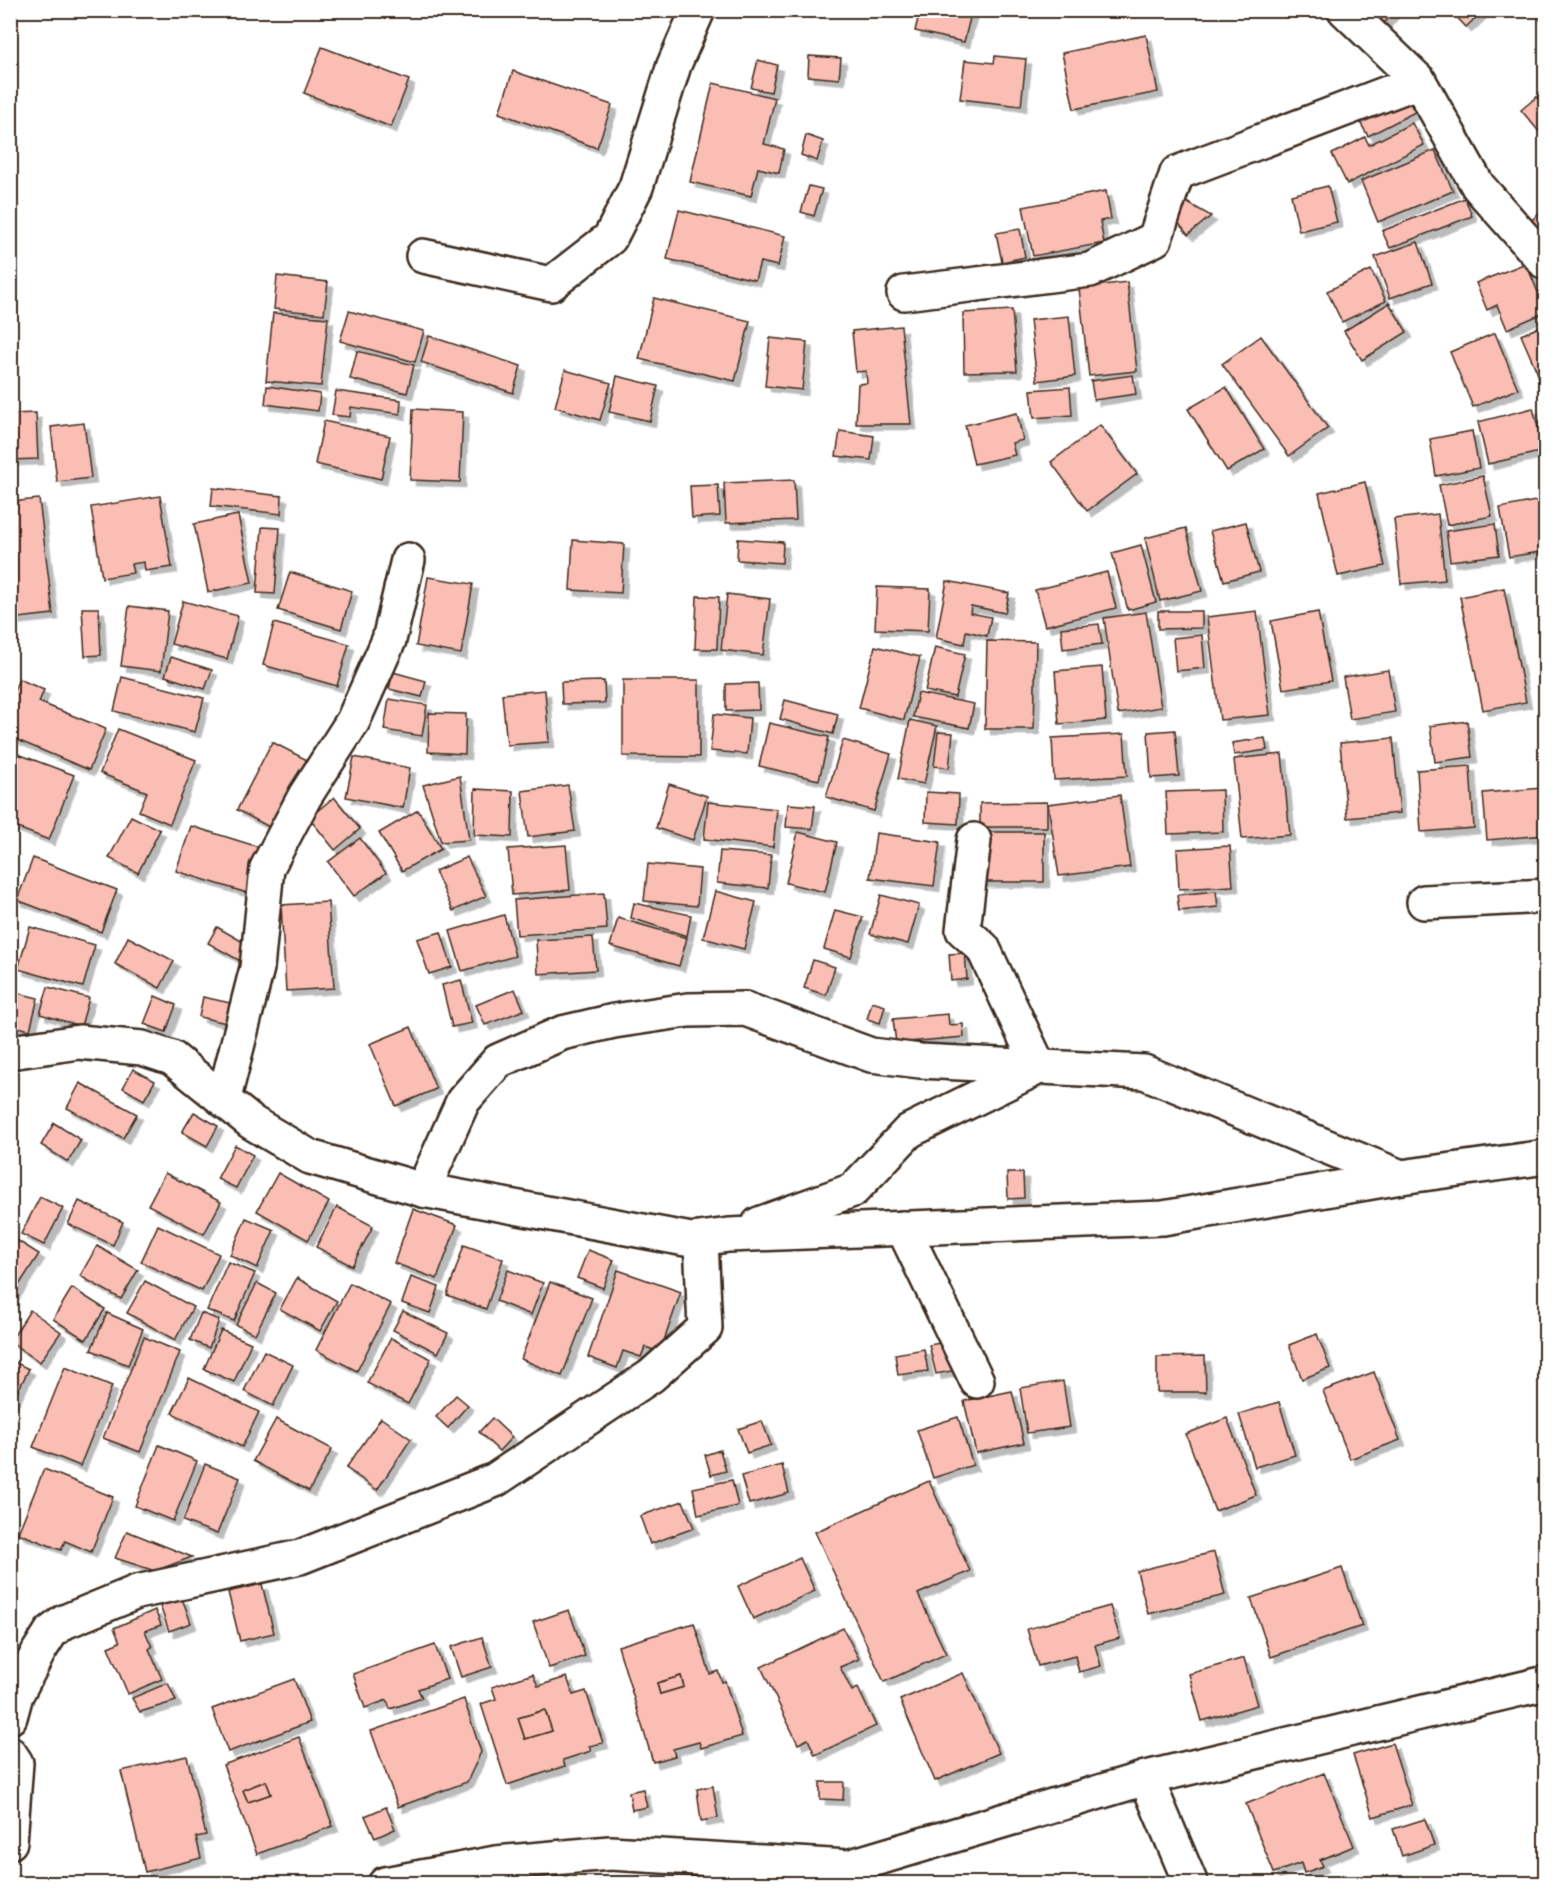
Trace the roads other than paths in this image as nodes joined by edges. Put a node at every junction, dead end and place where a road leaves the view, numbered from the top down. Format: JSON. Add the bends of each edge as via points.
{"nodes":[{"id":1,"x":698,"y":10,"type":"edge"},
{"id":2,"x":1345,"y":10,"type":"edge"},
{"id":3,"x":1419,"y":81,"type":"junction"},
{"id":4,"x":423,"y":256,"type":"dead end"},
{"id":5,"x":1545,"y":263,"type":"edge"},
{"id":6,"x":904,"y":293,"type":"dead end"},
{"id":7,"x":408,"y":560,"type":"dead end"},
{"id":8,"x":974,"y":840,"type":"dead end"},
{"id":9,"x":1545,"y":896,"type":"edge"},
{"id":10,"x":1424,"y":902,"type":"dead end"},
{"id":11,"x":10,"y":1052,"type":"edge"},
{"id":12,"x":1039,"y":1068,"type":"junction"},
{"id":13,"x":224,"y":1098,"type":"junction"},
{"id":14,"x":1545,"y":1157,"type":"edge"},
{"id":15,"x":1401,"y":1177,"type":"junction"},
{"id":16,"x":423,"y":1190,"type":"junction"},
{"id":17,"x":903,"y":1228,"type":"junction"},
{"id":18,"x":715,"y":1237,"type":"junction"},
{"id":19,"x":977,"y":1381,"type":"dead end"},
{"id":20,"x":1545,"y":1683,"type":"edge"},
{"id":21,"x":10,"y":1717,"type":"edge"},
{"id":22,"x":10,"y":1754,"type":"edge"},
{"id":23,"x":1146,"y":1778,"type":"junction"},
{"id":24,"x":10,"y":1842,"type":"edge"},
{"id":25,"x":851,"y":1875,"type":"edge"},
{"id":26,"x":385,"y":1884,"type":"edge"},
{"id":27,"x":1191,"y":1884,"type":"edge"}],
"edges":[{"from":1,"to":4,"type":"street","via":[[674,65],[636,188],[610,238],[551,284]]},
{"from":2,"to":3,"type":"street"},
{"from":3,"to":5,"type":"street","via":[[1478,186]]},
{"from":3,"to":6,"type":"street","via":[[1177,173],[1155,239],[1090,270]]},
{"from":7,"to":13,"type":"street","via":[[388,640],[353,721],[304,796],[267,868],[257,968]]},
{"from":8,"to":12,"type":"street","via":[[963,930],[983,948]]},
{"from":9,"to":10,"type":"street"},
{"from":11,"to":13,"type":"street","via":[[79,1042],[142,1048],[172,1058]]},
{"from":12,"to":15,"type":"street","via":[[1144,1072]]},
{"from":12,"to":16,"type":"street","via":[[871,1055],[745,1009],[688,1011],[614,1021],[562,1033],[498,1061],[463,1101]]},
{"from":12,"to":18,"type":"street","via":[[909,1131],[853,1190]]},
{"from":13,"to":16,"type":"street","via":[[251,1122],[310,1157]]},
{"from":14,"to":15,"type":"street"},
{"from":15,"to":17,"type":"street","via":[[1163,1218]]},
{"from":16,"to":18,"type":"street"},
{"from":17,"to":18,"type":"street"},
{"from":17,"to":19,"type":"street"},
{"from":18,"to":21,"type":"street","via":[[705,1328],[651,1376],[495,1480],[300,1557],[137,1592],[64,1622],[51,1632],[39,1651],[16,1695]]},
{"from":20,"to":23,"type":"street"},
{"from":22,"to":24,"type":"street","via":[[16,1763]]},
{"from":23,"to":25,"type":"street"},
{"from":23,"to":27,"type":"street"},
{"from":25,"to":26,"type":"street","via":[[610,1853],[496,1863]]}]}
